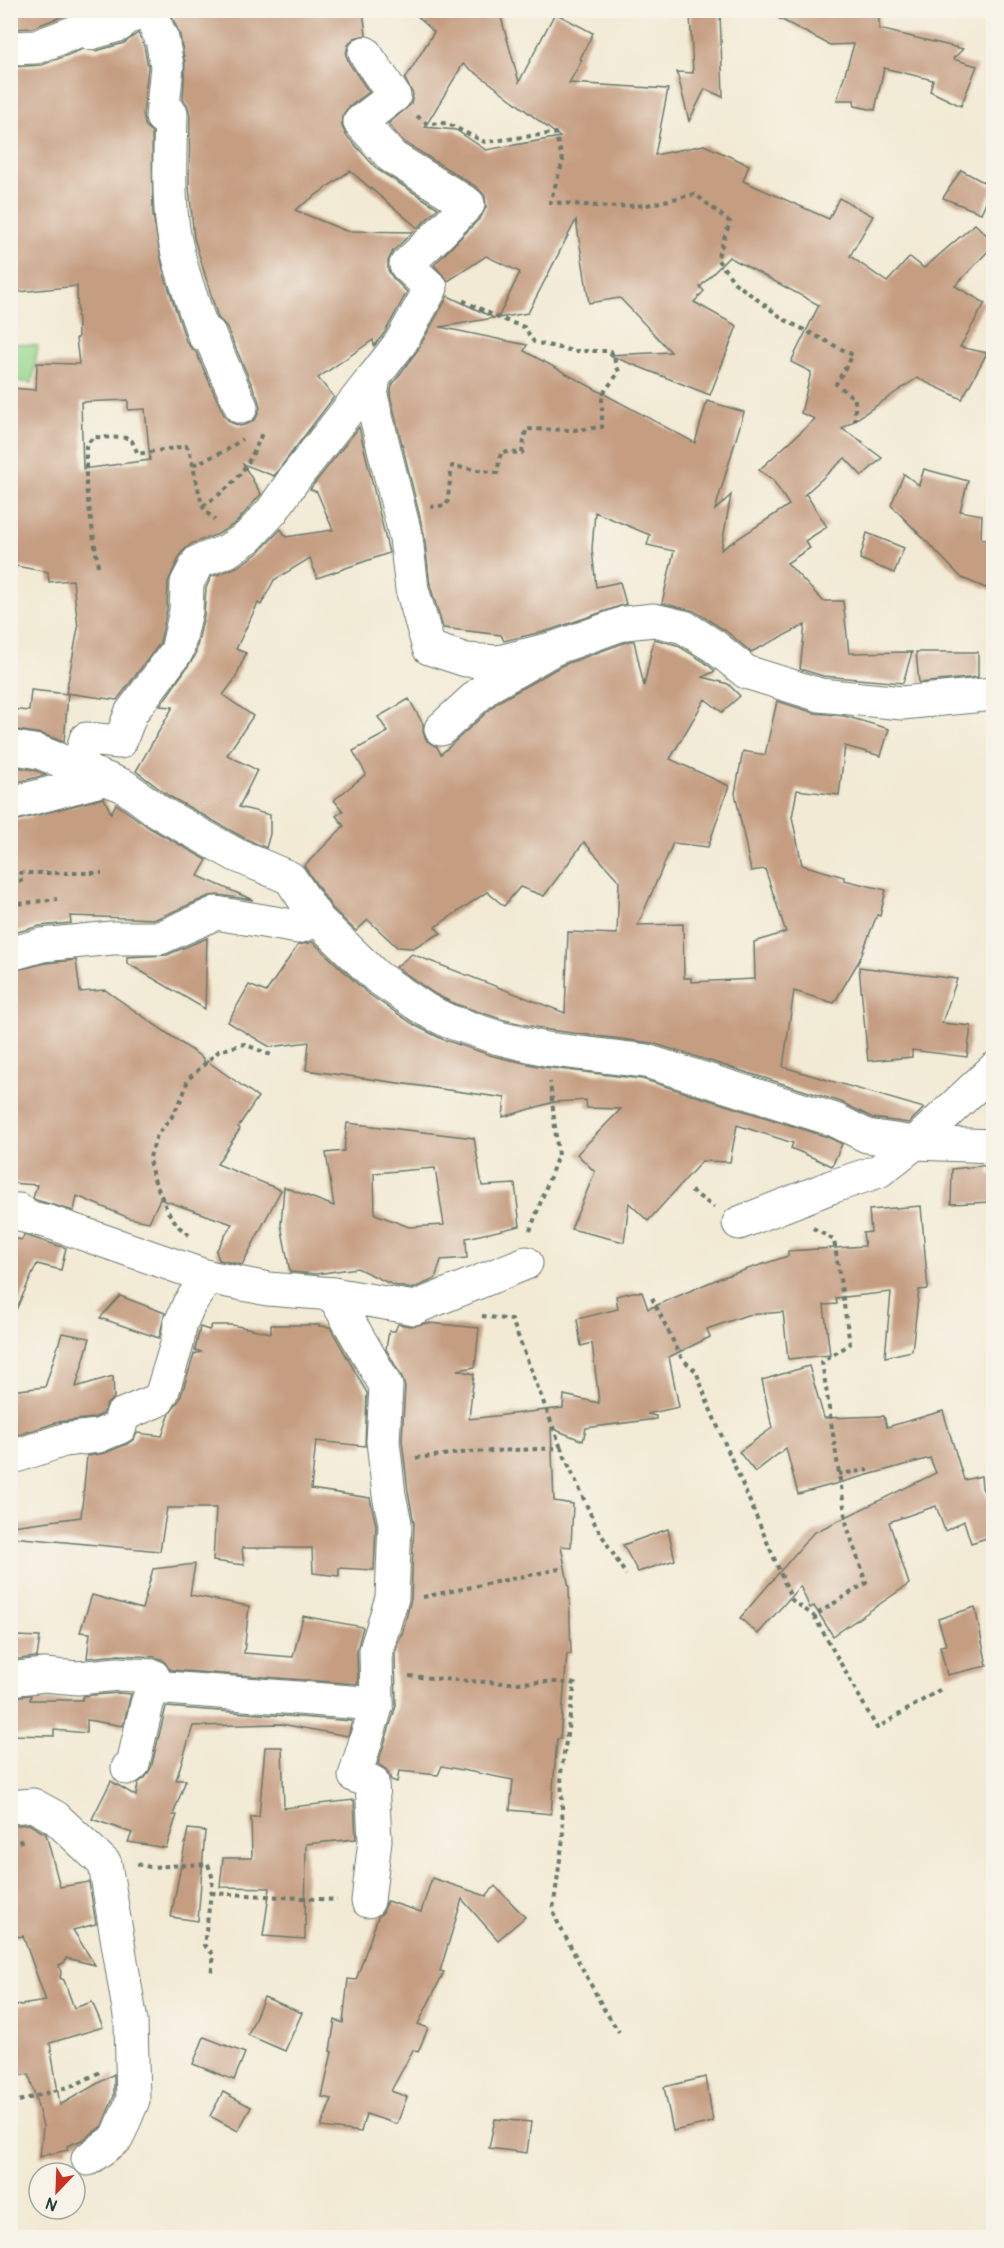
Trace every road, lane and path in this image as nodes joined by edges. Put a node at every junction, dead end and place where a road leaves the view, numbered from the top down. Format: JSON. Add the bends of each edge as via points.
{"nodes":[{"id":1,"x":147,"y":10,"type":"edge"},
{"id":2,"x":10,"y":48,"type":"edge"},
{"id":3,"x":365,"y":53,"type":"dead end"},
{"id":4,"x":446,"y":123,"type":"dead end"},
{"id":5,"x":431,"y":288,"type":"junction"},
{"id":6,"x":374,"y":377,"type":"junction"},
{"id":7,"x":855,"y":424,"type":"dead end"},
{"id":8,"x":255,"y":425,"type":"junction"},
{"id":9,"x":193,"y":465,"type":"junction"},
{"id":10,"x":203,"y":506,"type":"junction"},
{"id":11,"x":400,"y":511,"type":"junction"},
{"id":12,"x":242,"y":542,"type":"junction"},
{"id":13,"x":98,"y":566,"type":"dead end"},
{"id":14,"x":555,"y":648,"type":"junction"},
{"id":15,"x":993,"y":694,"type":"edge"},
{"id":16,"x":441,"y":729,"type":"dead end"},
{"id":17,"x":10,"y":747,"type":"edge"},
{"id":18,"x":91,"y":774,"type":"junction"},
{"id":19,"x":10,"y":804,"type":"edge"},
{"id":20,"x":102,"y":873,"type":"dead end"},
{"id":21,"x":10,"y":881,"type":"edge"},
{"id":22,"x":57,"y":899,"type":"dead end"},
{"id":23,"x":10,"y":905,"type":"edge"},
{"id":24,"x":318,"y":920,"type":"junction"},
{"id":25,"x":10,"y":954,"type":"edge"},
{"id":26,"x":546,"y":1049,"type":"junction"},
{"id":27,"x":271,"y":1054,"type":"dead end"},
{"id":28,"x":993,"y":1069,"type":"edge"},
{"id":29,"x":915,"y":1143,"type":"junction"},
{"id":30,"x":993,"y":1146,"type":"edge"},
{"id":31,"x":10,"y":1210,"type":"edge"},
{"id":32,"x":739,"y":1223,"type":"dead end"},
{"id":33,"x":807,"y":1224,"type":"dead end"},
{"id":34,"x":527,"y":1249,"type":"joint"},
{"id":35,"x":208,"y":1277,"type":"junction"},
{"id":36,"x":333,"y":1294,"type":"junction"},
{"id":37,"x":652,"y":1298,"type":"dead end"},
{"id":38,"x":479,"y":1316,"type":"dead end"},
{"id":39,"x":561,"y":1448,"type":"junction"},
{"id":40,"x":10,"y":1458,"type":"edge"},
{"id":41,"x":385,"y":1459,"type":"junction"},
{"id":42,"x":868,"y":1470,"type":"dead end"},
{"id":43,"x":838,"y":1474,"type":"junction"},
{"id":44,"x":564,"y":1568,"type":"dead end"},
{"id":45,"x":626,"y":1575,"type":"dead end"},
{"id":46,"x":390,"y":1603,"type":"junction"},
{"id":47,"x":814,"y":1616,"type":"junction"},
{"id":48,"x":401,"y":1675,"type":"dead end"},
{"id":49,"x":10,"y":1679,"type":"edge"},
{"id":50,"x":153,"y":1688,"type":"junction"},
{"id":51,"x":941,"y":1689,"type":"dead end"},
{"id":52,"x":377,"y":1704,"type":"junction"},
{"id":53,"x":128,"y":1768,"type":"dead end"},
{"id":54,"x":10,"y":1807,"type":"edge"},
{"id":55,"x":94,"y":1854,"type":"junction"},
{"id":56,"x":211,"y":1893,"type":"junction"},
{"id":57,"x":368,"y":1901,"type":"joint"},
{"id":58,"x":211,"y":1975,"type":"dead end"},
{"id":59,"x":619,"y":2032,"type":"dead end"},
{"id":60,"x":132,"y":2054,"type":"junction"},
{"id":61,"x":19,"y":2101,"type":"dead end"},
{"id":62,"x":88,"y":2159,"type":"dead end"}],
"edges":[{"from":1,"to":2,"type":"street","via":[[122,20],[119,26],[91,33],[86,28],[36,47]]},
{"from":1,"to":8,"type":"street","via":[[162,39],[167,66],[162,117],[171,114],[173,230],[204,335],[209,334]]},
{"from":3,"to":5,"type":"street","via":[[394,96],[360,122],[392,157],[468,204],[406,265]]},
{"from":4,"to":7,"type":"path","via":[[485,142],[555,133],[563,161],[550,202],[608,207],[647,205],[695,194],[730,222],[717,259],[735,283],[785,320],[853,355],[836,384],[855,399]]},
{"from":5,"to":6,"type":"street","via":[[401,342]]},
{"from":5,"to":11,"type":"path","via":[[524,327],[534,342],[573,351],[611,351],[619,372],[602,395],[602,427],[526,429],[522,453],[501,452],[497,473],[452,466],[447,505]]},
{"from":6,"to":11,"type":"street","via":[[371,396]]},
{"from":6,"to":12,"type":"street","via":[[272,511]]},
{"from":8,"to":9,"type":"path","via":[[227,450]]},
{"from":8,"to":10,"type":"path","via":[[238,478]]},
{"from":9,"to":10,"type":"path"},
{"from":9,"to":13,"type":"path","via":[[186,446],[138,454],[127,438],[93,437],[86,446],[86,487]]},
{"from":10,"to":12,"type":"path"},
{"from":11,"to":14,"type":"street","via":[[412,589],[429,648],[466,660],[499,662]]},
{"from":12,"to":18,"type":"street","via":[[198,562],[187,583],[186,611],[177,651],[131,713],[120,742],[86,739]]},
{"from":14,"to":15,"type":"street","via":[[625,623],[654,620],[684,627],[746,672],[820,694],[902,703]]},
{"from":14,"to":16,"type":"street","via":[[487,687]]},
{"from":17,"to":18,"type":"street","via":[[39,752]]},
{"from":18,"to":19,"type":"street"},
{"from":18,"to":24,"type":"street","via":[[124,786],[159,812],[236,855],[290,878]]},
{"from":20,"to":21,"type":"path","via":[[20,873],[21,881]]},
{"from":22,"to":23,"type":"path"},
{"from":24,"to":25,"type":"street","via":[[298,927],[216,913],[160,938],[42,945]]},
{"from":24,"to":26,"type":"street","via":[[377,977],[426,1010],[489,1035]]},
{"from":26,"to":29,"type":"street","via":[[646,1060],[835,1120],[867,1136]]},
{"from":26,"to":34,"type":"path","via":[[558,1155]]},
{"from":27,"to":35,"type":"path","via":[[244,1044],[219,1051],[206,1061],[188,1079],[171,1118],[157,1135],[149,1160],[160,1198],[179,1227],[196,1243]]},
{"from":28,"to":29,"type":"street"},
{"from":29,"to":30,"type":"street"},
{"from":29,"to":32,"type":"street","via":[[879,1171]]},
{"from":31,"to":35,"type":"street"},
{"from":33,"to":43,"type":"path","via":[[834,1240],[850,1344],[822,1362]]},
{"from":34,"to":36,"type":"street","via":[[414,1308]]},
{"from":35,"to":36,"type":"street","via":[[268,1289]]},
{"from":35,"to":40,"type":"street","via":[[180,1325],[158,1400],[122,1415],[120,1427],[98,1436],[64,1440]]},
{"from":36,"to":41,"type":"street","via":[[386,1386]]},
{"from":37,"to":47,"type":"path","via":[[682,1359],[696,1371],[792,1600]]},
{"from":38,"to":39,"type":"path","via":[[512,1320]]},
{"from":39,"to":41,"type":"path"},
{"from":39,"to":45,"type":"path","via":[[595,1524]]},
{"from":41,"to":46,"type":"street","via":[[395,1523]]},
{"from":42,"to":43,"type":"path"},
{"from":43,"to":47,"type":"path","via":[[847,1526],[866,1583]]},
{"from":44,"to":46,"type":"path"},
{"from":46,"to":52,"type":"street","via":[[376,1650]]},
{"from":47,"to":51,"type":"path","via":[[877,1728]]},
{"from":48,"to":59,"type":"path","via":[[479,1683],[554,1680],[575,1684],[561,1773],[563,1838],[553,1910]]},
{"from":49,"to":50,"type":"street","via":[[44,1675],[153,1676]]},
{"from":50,"to":52,"type":"street"},
{"from":50,"to":53,"type":"street","via":[[133,1764]]},
{"from":52,"to":57,"type":"street","via":[[356,1776],[372,1782],[375,1840]]},
{"from":54,"to":55,"type":"street","via":[[33,1805],[55,1817]]},
{"from":55,"to":56,"type":"path","via":[[150,1867],[208,1864],[213,1879]]},
{"from":55,"to":60,"type":"street","via":[[105,1864],[131,2022]]},
{"from":56,"to":57,"type":"path"},
{"from":56,"to":58,"type":"path","via":[[204,1945],[214,1955]]},
{"from":60,"to":61,"type":"path","via":[[75,2085]]},
{"from":60,"to":62,"type":"street","via":[[133,2100],[117,2138]]}]}
